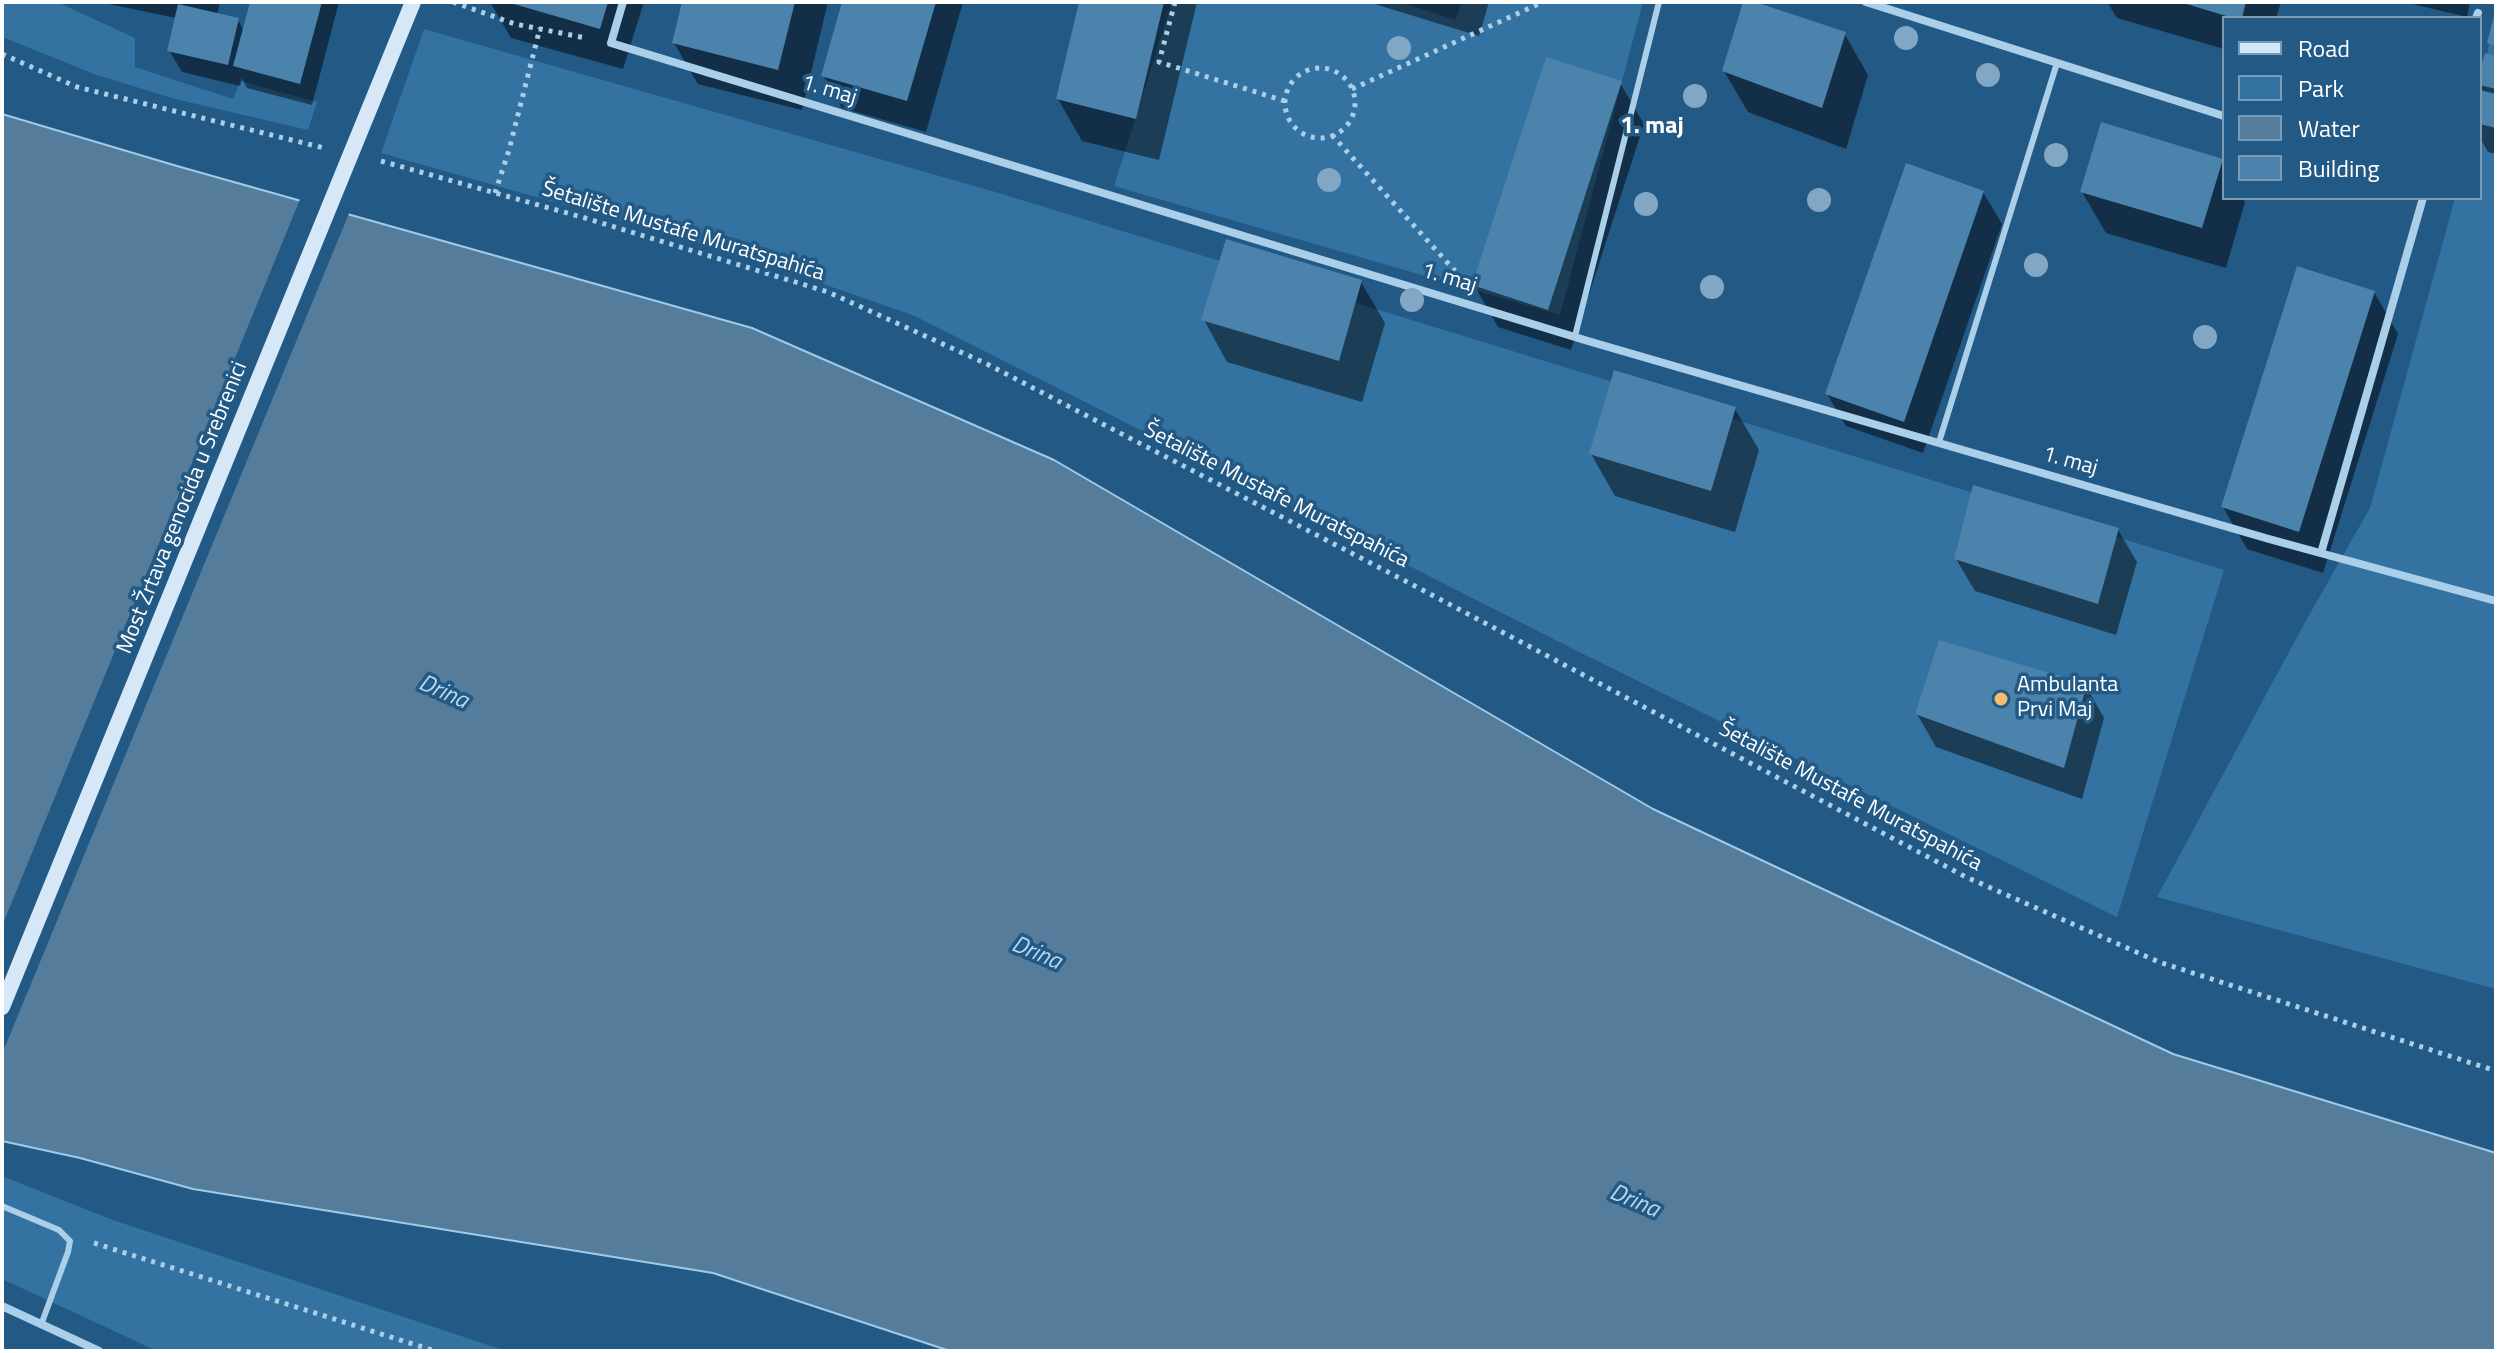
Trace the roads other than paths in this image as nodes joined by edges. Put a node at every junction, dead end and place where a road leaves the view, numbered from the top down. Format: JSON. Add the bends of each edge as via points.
{"nodes":[{"id":1,"x":413,"y":2,"type":"edge"},
{"id":2,"x":623,"y":2,"type":"edge"},
{"id":3,"x":1659,"y":2,"type":"edge"},
{"id":4,"x":1866,"y":2,"type":"edge"},
{"id":5,"x":2057,"y":63,"type":"junction"},
{"id":6,"x":2222,"y":115,"type":"edge"},
{"id":7,"x":2422,"y":200,"type":"edge"},
{"id":8,"x":1575,"y":336,"type":"junction"},
{"id":9,"x":1939,"y":442,"type":"junction"},
{"id":10,"x":2321,"y":553,"type":"junction"},
{"id":11,"x":2496,"y":601,"type":"edge"},
{"id":12,"x":2,"y":1007,"type":"edge"},
{"id":13,"x":2,"y":1206,"type":"edge"},
{"id":14,"x":2,"y":1306,"type":"edge"},
{"id":15,"x":41,"y":1325,"type":"junction"},
{"id":16,"x":99,"y":1351,"type":"edge"}],
"edges":[{"from":1,"to":12,"type":"main road","name":"Most Žrtava genocida u Srebrenici"},
{"from":2,"to":8,"type":"street","name":"1. maj","via":[[611,43]]},
{"from":3,"to":8,"type":"lane"},
{"from":4,"to":5,"type":"street"},
{"from":5,"to":6,"type":"street"},
{"from":5,"to":9,"type":"lane"},
{"from":7,"to":10,"type":"street"},
{"from":8,"to":9,"type":"street","name":"1. maj"},
{"from":9,"to":10,"type":"street","name":"1. maj"},
{"from":10,"to":11,"type":"street","name":"1. maj"},
{"from":13,"to":15,"type":"lane","via":[[70,1241]]},
{"from":14,"to":15,"type":"street"},
{"from":15,"to":16,"type":"street"}]}
